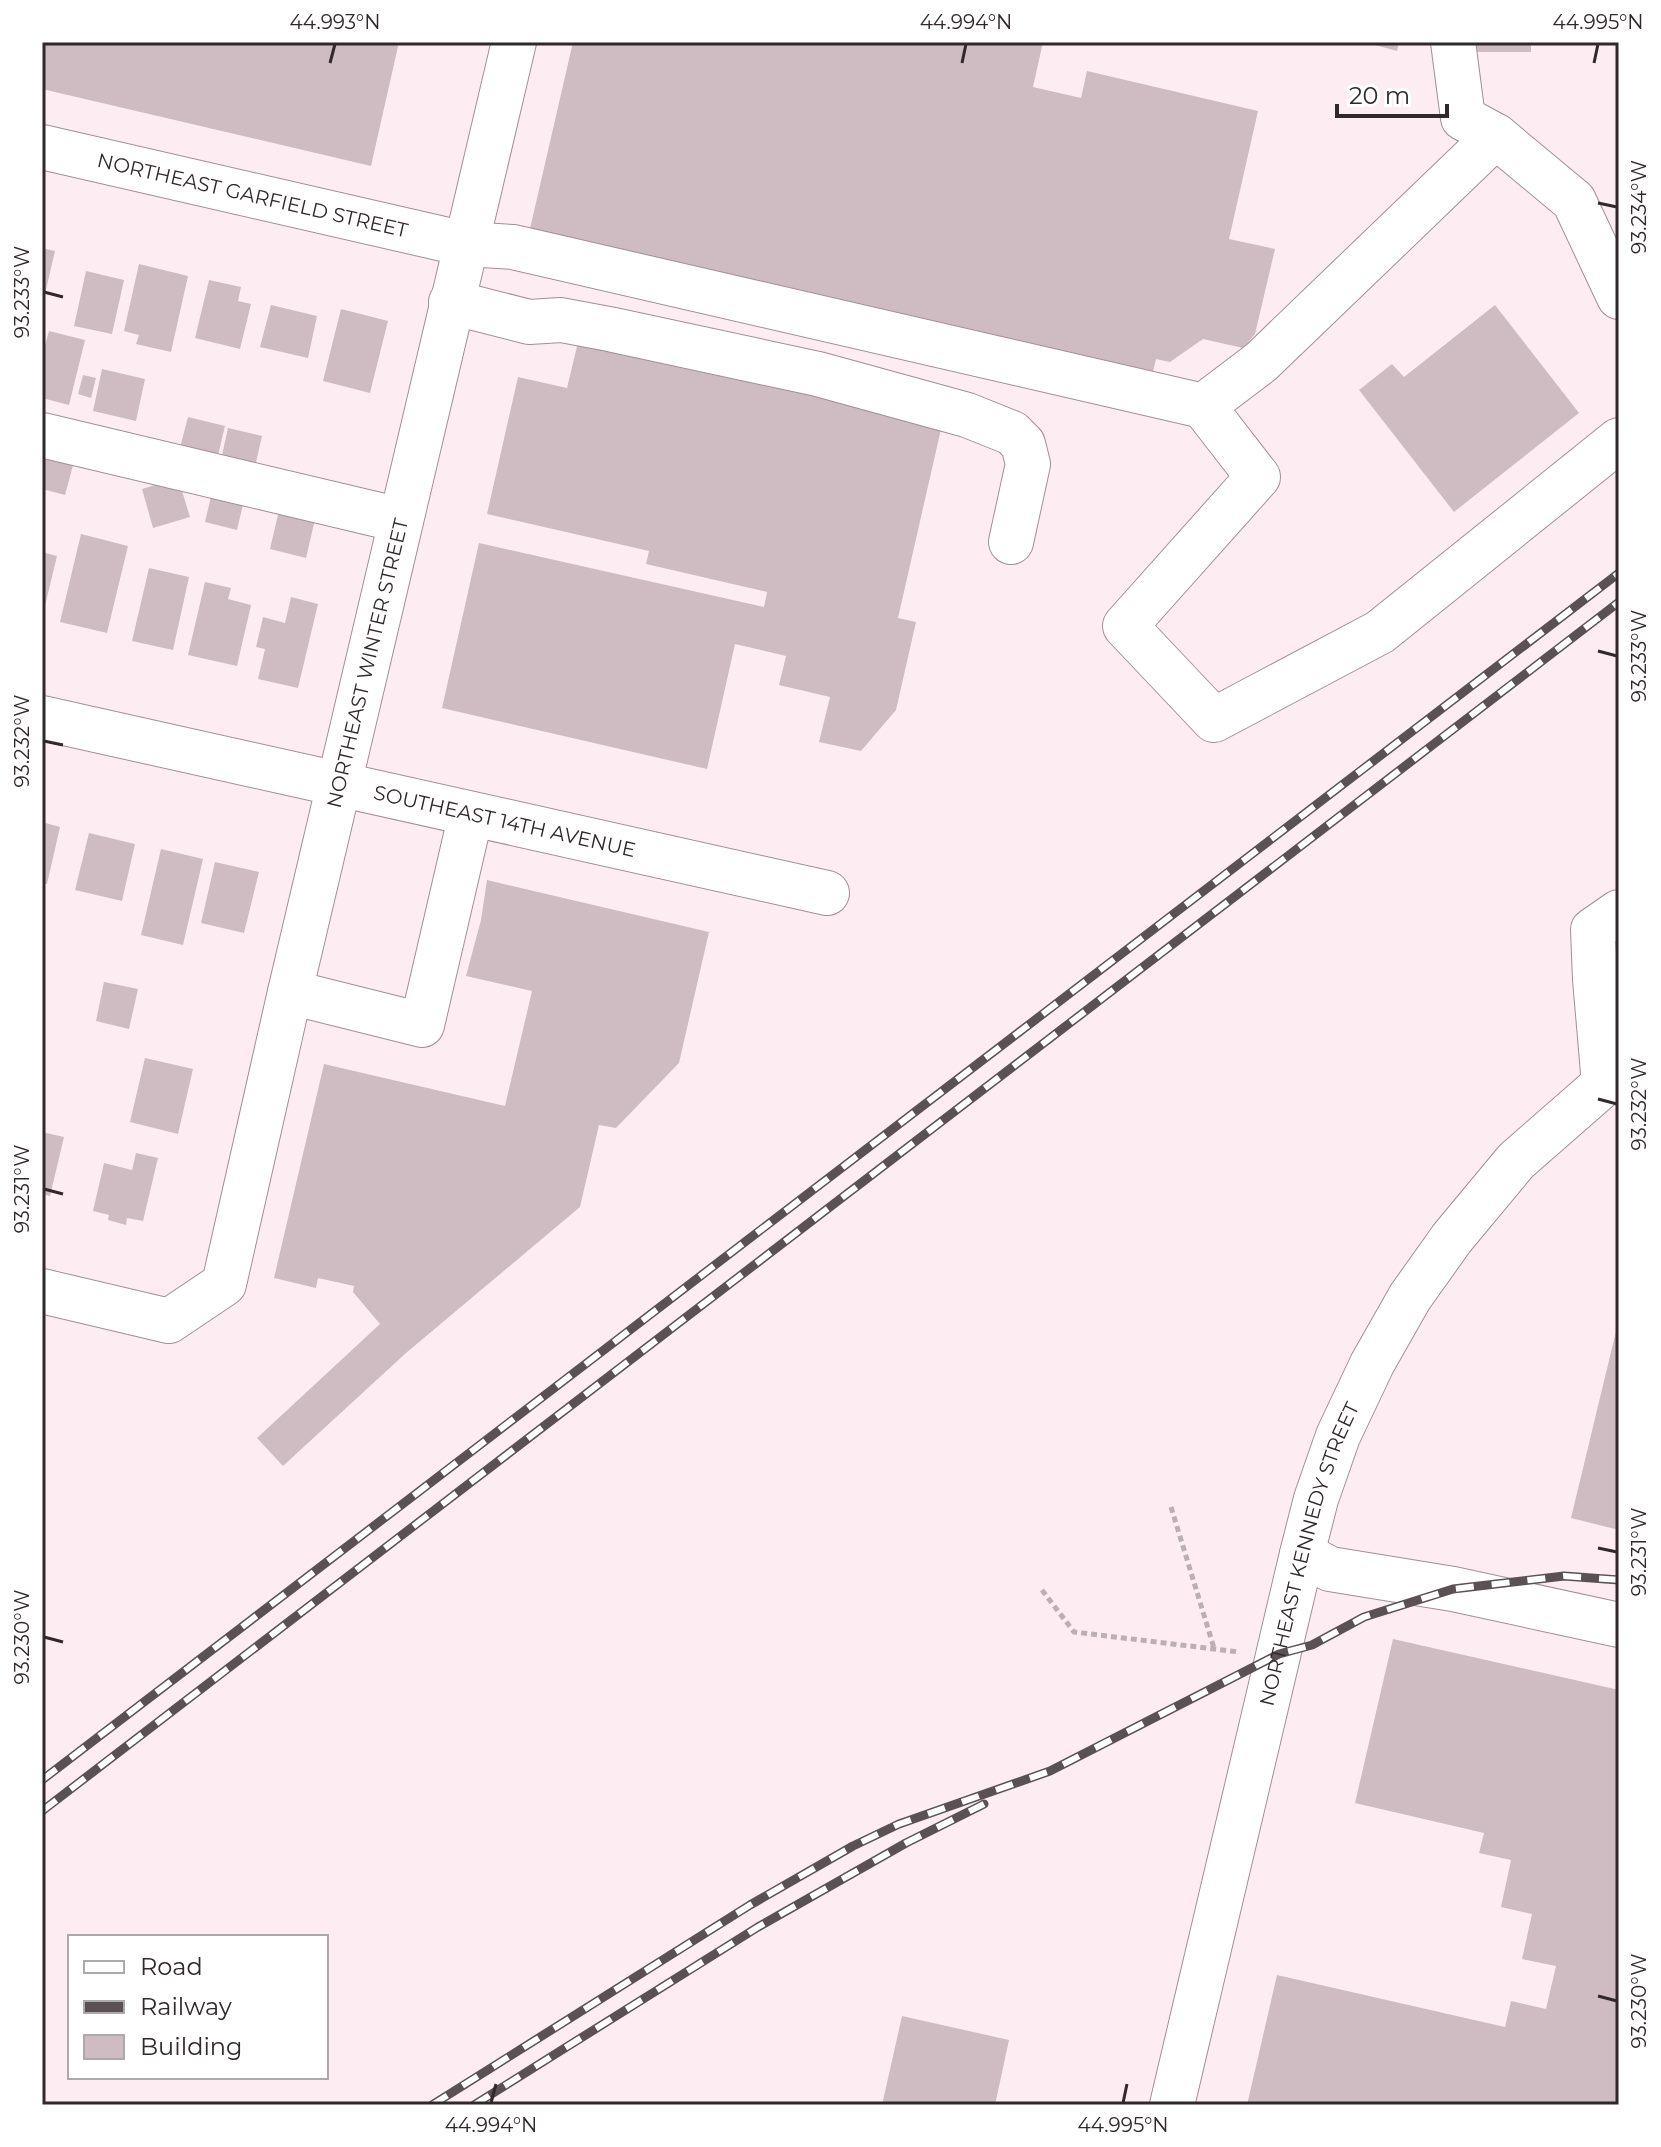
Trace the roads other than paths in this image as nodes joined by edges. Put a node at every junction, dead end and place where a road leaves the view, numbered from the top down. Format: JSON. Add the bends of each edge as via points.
{"nodes":[{"id":1,"x":514,"y":42,"type":"edge"},
{"id":2,"x":1453,"y":42,"type":"edge"},
{"id":3,"x":1496,"y":136,"type":"junction"},
{"id":4,"x":42,"y":147,"type":"edge"},
{"id":5,"x":465,"y":244,"type":"junction"},
{"id":6,"x":1619,"y":297,"type":"edge"},
{"id":7,"x":451,"y":302,"type":"junction"},
{"id":8,"x":1203,"y":406,"type":"junction"},
{"id":9,"x":42,"y":435,"type":"edge"},
{"id":10,"x":1619,"y":440,"type":"edge"},
{"id":11,"x":400,"y":520,"type":"junction"},
{"id":12,"x":1011,"y":542,"type":"dead end"},
{"id":13,"x":42,"y":718,"type":"edge"},
{"id":14,"x":339,"y":785,"type":"junction"},
{"id":15,"x":471,"y":814,"type":"junction"},
{"id":16,"x":827,"y":893,"type":"dead end"},
{"id":17,"x":1619,"y":912,"type":"edge"},
{"id":18,"x":290,"y":992,"type":"junction"},
{"id":19,"x":1612,"y":1085,"type":"edge"},
{"id":20,"x":42,"y":1291,"type":"edge"},
{"id":21,"x":1302,"y":1554,"type":"junction"},
{"id":22,"x":1619,"y":1625,"type":"edge"},
{"id":23,"x":1172,"y":2105,"type":"edge"}],
"edges":[{"from":1,"to":5,"type":"street","name":"NORTHEAST WINTER STREET"},
{"from":2,"to":3,"type":"street","via":[[1463,118]]},
{"from":3,"to":6,"type":"street","via":[[1574,201]]},
{"from":3,"to":8,"type":"street","via":[[1261,362]]},
{"from":4,"to":5,"type":"street","name":"NORTHEAST GARFIELD STREET"},
{"from":5,"to":7,"type":"street","name":"NORTHEAST WINTER STREET"},
{"from":5,"to":8,"type":"street","name":"NORTHEAST GARFIELD STREET","via":[[522,249]]},
{"from":7,"to":11,"type":"street","name":"NORTHEAST WINTER STREET"},
{"from":7,"to":12,"type":"street","via":[[529,322],[561,320],[818,374],[967,415],[1012,433],[1023,444],[1028,464]]},
{"from":8,"to":10,"type":"street","via":[[1258,477],[1125,626],[1214,720],[1380,632]]},
{"from":9,"to":11,"type":"street"},
{"from":11,"to":14,"type":"street","name":"NORTHEAST WINTER STREET"},
{"from":13,"to":14,"type":"street","name":"SOUTHEAST 14TH AVENUE"},
{"from":14,"to":15,"type":"street","name":"SOUTHEAST 14TH AVENUE"},
{"from":14,"to":18,"type":"street","name":"NORTHEAST WINTER STREET"},
{"from":15,"to":16,"type":"street","name":"SOUTHEAST 14TH AVENUE"},
{"from":15,"to":18,"type":"street","via":[[422,1025]]},
{"from":17,"to":19,"type":"street","via":[[1593,930]]},
{"from":18,"to":20,"type":"street","name":"NORTHEAST WINTER STREET","via":[[224,1284],[169,1321]]},
{"from":19,"to":21,"type":"street","name":"NORTHEAST KENNEDY STREET","via":[[1572,1110],[1516,1161],[1410,1297],[1338,1436]]},
{"from":21,"to":22,"type":"street","via":[[1330,1569]]},
{"from":21,"to":23,"type":"street","name":"NORTHEAST KENNEDY STREET"}]}
